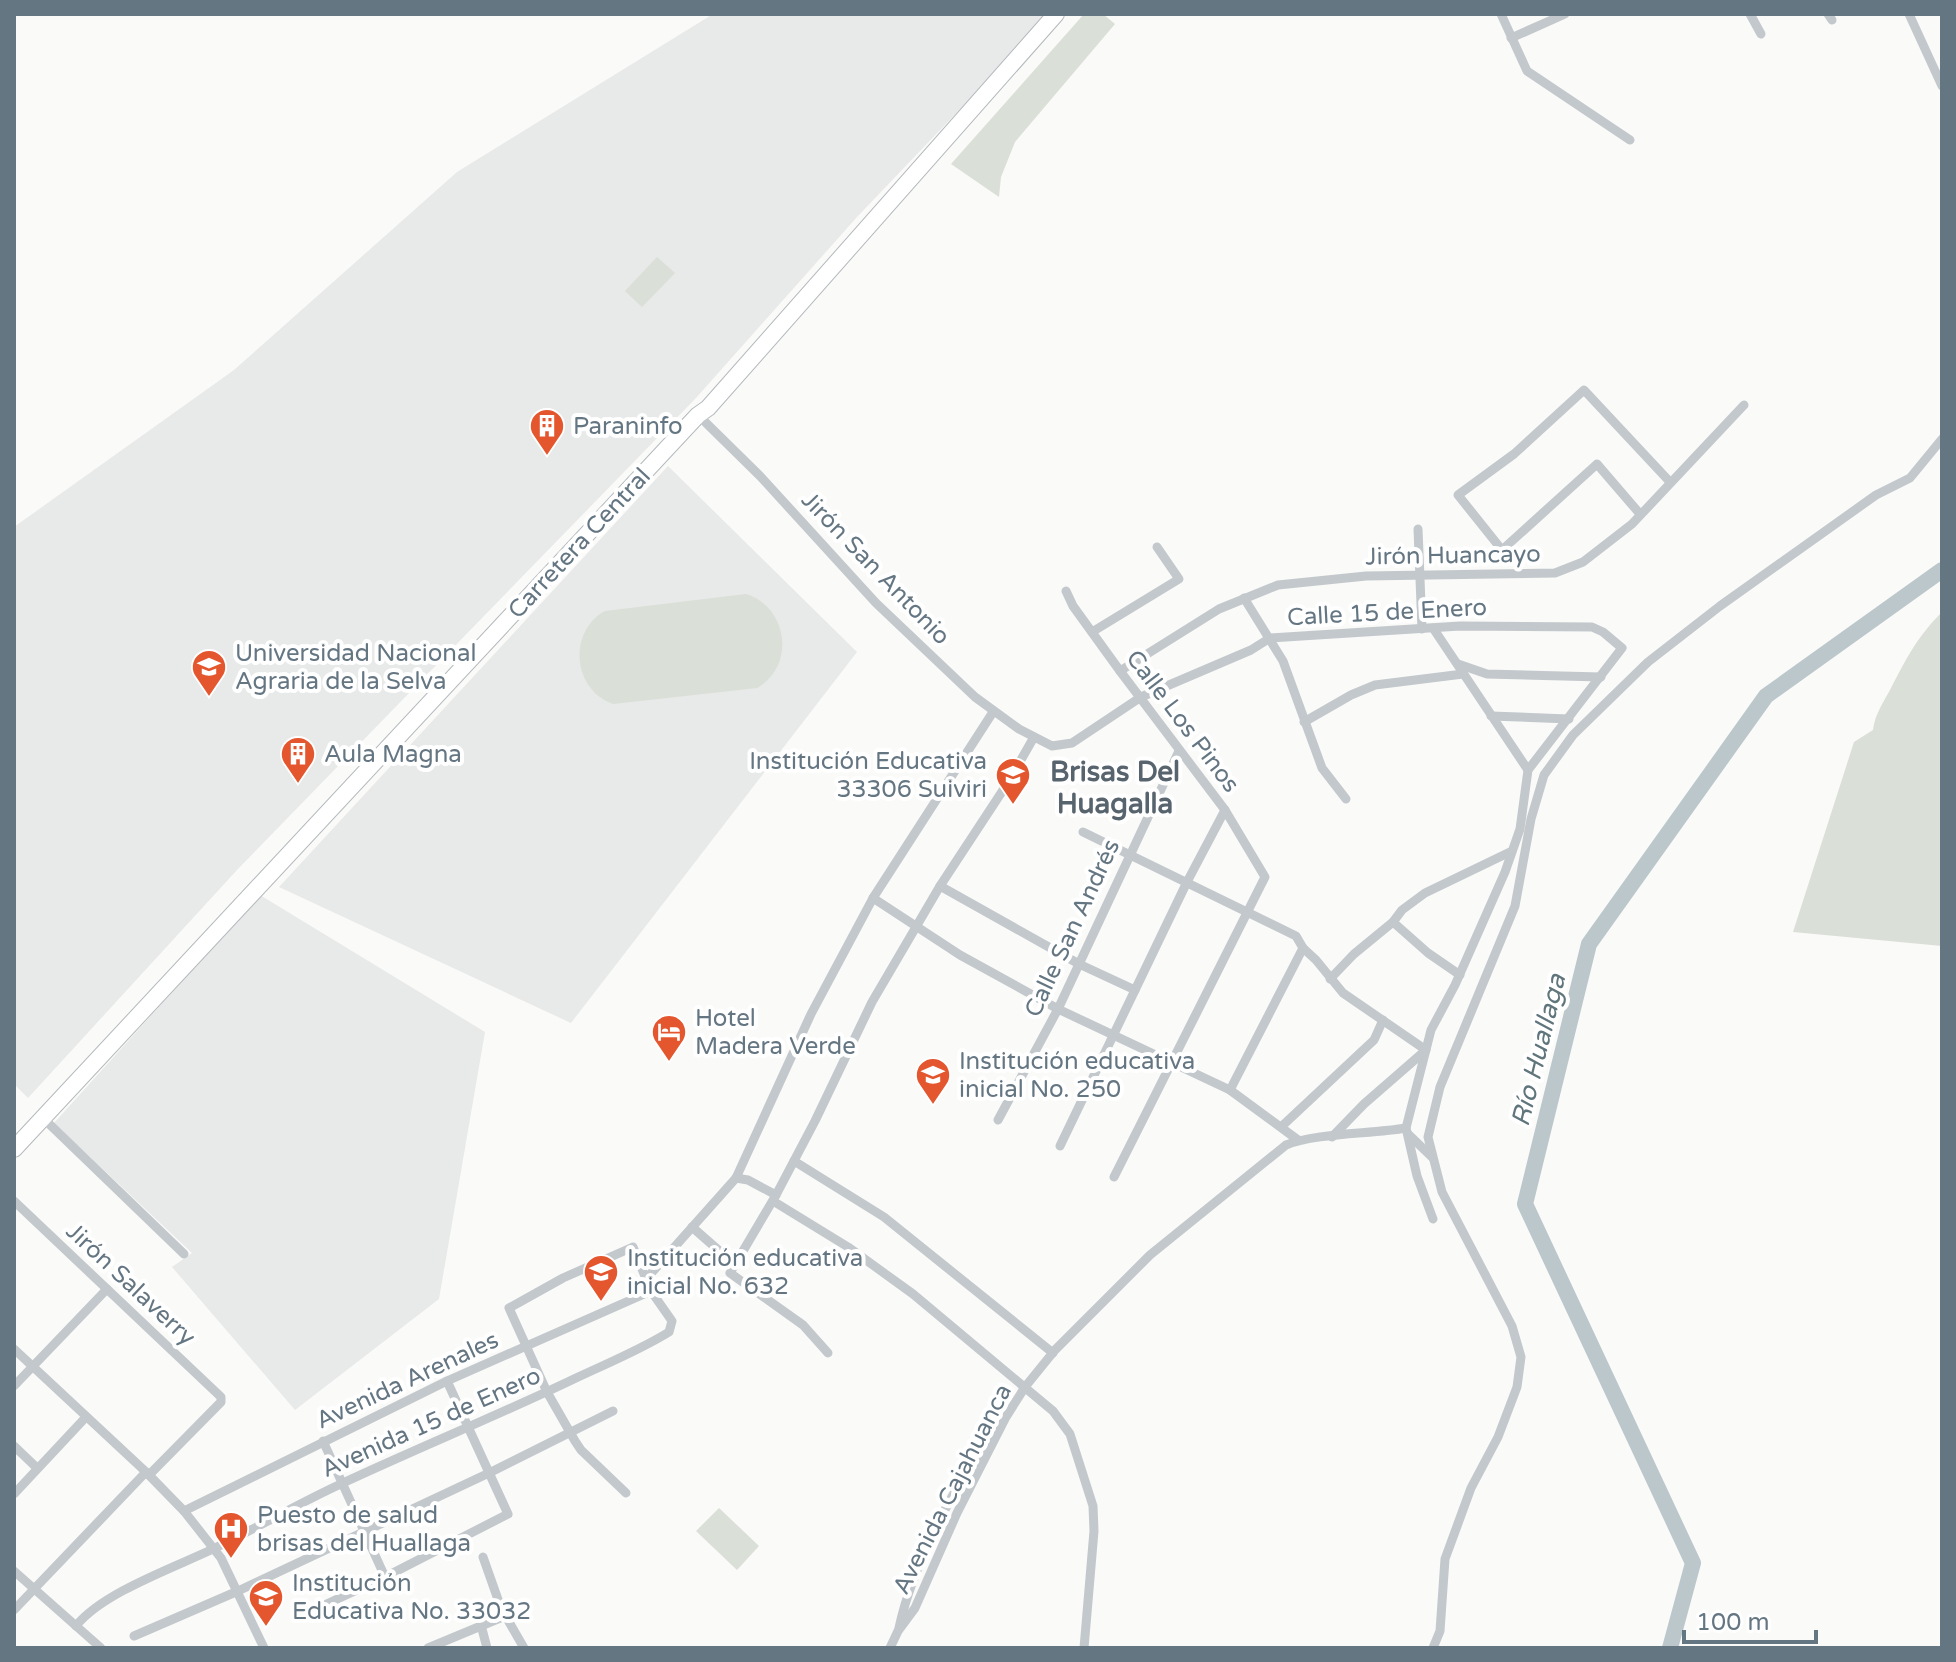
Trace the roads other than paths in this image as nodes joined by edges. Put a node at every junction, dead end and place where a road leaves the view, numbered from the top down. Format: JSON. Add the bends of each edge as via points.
{"nodes":[{"id":1,"x":1056,"y":14,"type":"edge"},
{"id":2,"x":1501,"y":14,"type":"edge"},
{"id":3,"x":1565,"y":14,"type":"edge"},
{"id":4,"x":1750,"y":14,"type":"edge"},
{"id":5,"x":1909,"y":14,"type":"edge"},
{"id":6,"x":1761,"y":34,"type":"dead end"},
{"id":7,"x":1511,"y":38,"type":"junction"},
{"id":8,"x":1942,"y":86,"type":"edge"},
{"id":9,"x":1630,"y":140,"type":"dead end"},
{"id":10,"x":1744,"y":405,"type":"dead end"},
{"id":11,"x":698,"y":415,"type":"junction"},
{"id":12,"x":1942,"y":439,"type":"edge"},
{"id":13,"x":1670,"y":482,"type":"junction"},
{"id":14,"x":1640,"y":514,"type":"junction"},
{"id":15,"x":1418,"y":529,"type":"dead end"},
{"id":16,"x":1157,"y":547,"type":"dead end"},
{"id":17,"x":1421,"y":575,"type":"junction"},
{"id":18,"x":1066,"y":591,"type":"dead end"},
{"id":19,"x":1244,"y":598,"type":"junction"},
{"id":20,"x":1428,"y":628,"type":"junction"},
{"id":21,"x":1092,"y":632,"type":"junction"},
{"id":22,"x":1270,"y":638,"type":"junction"},
{"id":23,"x":1457,"y":664,"type":"junction"},
{"id":24,"x":1120,"y":671,"type":"junction"},
{"id":25,"x":1463,"y":674,"type":"junction"},
{"id":26,"x":1601,"y":677,"type":"junction"},
{"id":27,"x":1141,"y":697,"type":"junction"},
{"id":28,"x":993,"y":712,"type":"junction"},
{"id":29,"x":1491,"y":716,"type":"junction"},
{"id":30,"x":1569,"y":719,"type":"junction"},
{"id":31,"x":1304,"y":722,"type":"junction"},
{"id":32,"x":1034,"y":737,"type":"junction"},
{"id":33,"x":1179,"y":751,"type":"junction"},
{"id":34,"x":1528,"y":770,"type":"junction"},
{"id":35,"x":1346,"y":799,"type":"dead end"},
{"id":36,"x":1225,"y":810,"type":"junction"},
{"id":37,"x":1083,"y":832,"type":"dead end"},
{"id":38,"x":1510,"y":852,"type":"junction"},
{"id":39,"x":1128,"y":856,"type":"junction"},
{"id":40,"x":1187,"y":882,"type":"junction"},
{"id":41,"x":940,"y":886,"type":"junction"},
{"id":42,"x":873,"y":898,"type":"junction"},
{"id":43,"x":1247,"y":912,"type":"junction"},
{"id":44,"x":1393,"y":922,"type":"junction"},
{"id":45,"x":916,"y":926,"type":"junction"},
{"id":46,"x":1303,"y":948,"type":"junction"},
{"id":47,"x":1079,"y":964,"type":"junction"},
{"id":48,"x":1460,"y":975,"type":"junction"},
{"id":49,"x":1330,"y":979,"type":"junction"},
{"id":50,"x":1135,"y":990,"type":"junction"},
{"id":51,"x":1058,"y":1009,"type":"junction"},
{"id":52,"x":1383,"y":1020,"type":"junction"},
{"id":53,"x":1114,"y":1035,"type":"junction"},
{"id":54,"x":1426,"y":1050,"type":"junction"},
{"id":55,"x":1173,"y":1063,"type":"junction"},
{"id":56,"x":1230,"y":1090,"type":"junction"},
{"id":57,"x":43,"y":1118,"type":"junction"},
{"id":58,"x":998,"y":1120,"type":"dead end"},
{"id":59,"x":1281,"y":1127,"type":"junction"},
{"id":60,"x":1407,"y":1130,"type":"junction"},
{"id":61,"x":1332,"y":1137,"type":"junction"},
{"id":62,"x":1298,"y":1140,"type":"junction"},
{"id":63,"x":1060,"y":1146,"type":"dead end"},
{"id":64,"x":14,"y":1149,"type":"edge"},
{"id":65,"x":1434,"y":1160,"type":"junction"},
{"id":66,"x":794,"y":1161,"type":"junction"},
{"id":67,"x":1114,"y":1177,"type":"dead end"},
{"id":68,"x":736,"y":1178,"type":"junction"},
{"id":69,"x":774,"y":1198,"type":"junction"},
{"id":70,"x":14,"y":1201,"type":"edge"},
{"id":71,"x":1433,"y":1219,"type":"dead end"},
{"id":72,"x":692,"y":1227,"type":"junction"},
{"id":73,"x":184,"y":1254,"type":"dead end"},
{"id":74,"x":724,"y":1255,"type":"dead end"},
{"id":75,"x":646,"y":1279,"type":"junction"},
{"id":76,"x":107,"y":1289,"type":"junction"},
{"id":77,"x":651,"y":1291,"type":"junction"},
{"id":78,"x":526,"y":1347,"type":"junction"},
{"id":79,"x":14,"y":1349,"type":"edge"},
{"id":80,"x":828,"y":1353,"type":"dead end"},
{"id":81,"x":1053,"y":1353,"type":"junction"},
{"id":82,"x":32,"y":1366,"type":"junction"},
{"id":83,"x":447,"y":1381,"type":"junction"},
{"id":84,"x":14,"y":1386,"type":"edge"},
{"id":85,"x":1025,"y":1387,"type":"junction"},
{"id":86,"x":547,"y":1392,"type":"junction"},
{"id":87,"x":613,"y":1411,"type":"dead end"},
{"id":88,"x":86,"y":1417,"type":"junction"},
{"id":89,"x":470,"y":1428,"type":"junction"},
{"id":90,"x":571,"y":1434,"type":"junction"},
{"id":91,"x":323,"y":1441,"type":"junction"},
{"id":92,"x":14,"y":1446,"type":"edge"},
{"id":93,"x":37,"y":1468,"type":"junction"},
{"id":94,"x":148,"y":1473,"type":"junction"},
{"id":95,"x":489,"y":1473,"type":"junction"},
{"id":96,"x":341,"y":1484,"type":"junction"},
{"id":97,"x":626,"y":1493,"type":"dead end"},
{"id":98,"x":14,"y":1494,"type":"edge"},
{"id":99,"x":184,"y":1511,"type":"junction"},
{"id":100,"x":364,"y":1532,"type":"junction"},
{"id":101,"x":214,"y":1549,"type":"junction"},
{"id":102,"x":483,"y":1557,"type":"dead end"},
{"id":103,"x":14,"y":1571,"type":"edge"},
{"id":104,"x":385,"y":1577,"type":"junction"},
{"id":105,"x":34,"y":1589,"type":"junction"},
{"id":106,"x":238,"y":1591,"type":"junction"},
{"id":107,"x":318,"y":1608,"type":"dead end"},
{"id":108,"x":14,"y":1610,"type":"edge"},
{"id":109,"x":505,"y":1616,"type":"junction"},
{"id":110,"x":481,"y":1625,"type":"junction"},
{"id":111,"x":76,"y":1626,"type":"junction"},
{"id":112,"x":134,"y":1636,"type":"dead end"},
{"id":113,"x":101,"y":1648,"type":"edge"},
{"id":114,"x":264,"y":1648,"type":"edge"},
{"id":115,"x":428,"y":1648,"type":"edge"},
{"id":116,"x":487,"y":1648,"type":"edge"},
{"id":117,"x":524,"y":1648,"type":"edge"},
{"id":118,"x":890,"y":1648,"type":"edge"},
{"id":119,"x":1084,"y":1648,"type":"edge"},
{"id":120,"x":1433,"y":1648,"type":"edge"}],
"edges":[{"from":1,"to":11,"type":"highway","name":"Carretera Central"},
{"from":2,"to":7,"type":"street"},
{"from":3,"to":7,"type":"street"},
{"from":4,"to":6,"type":"street"},
{"from":5,"to":8,"type":"street"},
{"from":7,"to":9,"type":"street","via":[[1527,71]]},
{"from":10,"to":13,"type":"street","name":"Jirón Huancayo"},
{"from":11,"to":28,"type":"street","name":"Jirón San Antonio","via":[[876,603]]},
{"from":11,"to":57,"type":"highway","name":"Carretera Central"},
{"from":12,"to":65,"type":"street","via":[[1910,478],[1876,495],[1648,662],[1573,735],[1544,775],[1515,906],[1440,1087],[1428,1137]]},
{"from":13,"to":14,"type":"street","name":"Jirón Huancayo"},
{"from":13,"to":14,"type":"street","via":[[1584,390],[1514,454],[1458,495],[1502,550],[1597,464]]},
{"from":14,"to":17,"type":"street","name":"Jirón Huancayo","via":[[1571,569]]},
{"from":15,"to":17,"type":"street"},
{"from":16,"to":21,"type":"street","via":[[1179,579]]},
{"from":17,"to":19,"type":"street","name":"Jirón Huancayo","via":[[1309,580]]},
{"from":17,"to":20,"type":"street"},
{"from":18,"to":21,"type":"street","name":"Calle Los Pinos"},
{"from":19,"to":22,"type":"street"},
{"from":19,"to":24,"type":"street","name":"Jirón Huancayo"},
{"from":20,"to":22,"type":"street","name":"Calle 15 de Enero"},
{"from":20,"to":23,"type":"street"},
{"from":20,"to":26,"type":"street","name":"Calle 15 de Enero","via":[[1592,627],[1622,648]]},
{"from":21,"to":24,"type":"street","name":"Calle Los Pinos"},
{"from":22,"to":27,"type":"street","name":"Calle 15 de Enero"},
{"from":22,"to":31,"type":"street"},
{"from":23,"to":25,"type":"street"},
{"from":23,"to":26,"type":"street","via":[[1487,674]]},
{"from":24,"to":27,"type":"street","name":"Calle Los Pinos"},
{"from":25,"to":29,"type":"street"},
{"from":25,"to":31,"type":"street","via":[[1375,685]]},
{"from":26,"to":30,"type":"street"},
{"from":27,"to":32,"type":"street","name":"Calle 15 de Enero","via":[[1072,743],[1052,746]]},
{"from":27,"to":33,"type":"street","name":"Calle Los Pinos"},
{"from":28,"to":32,"type":"street","name":"Jirón San Antonio"},
{"from":28,"to":42,"type":"street"},
{"from":29,"to":30,"type":"street"},
{"from":29,"to":34,"type":"street"},
{"from":30,"to":34,"type":"street"},
{"from":31,"to":35,"type":"street","via":[[1322,768]]},
{"from":32,"to":41,"type":"street"},
{"from":33,"to":36,"type":"street","name":"Calle Los Pinos"},
{"from":33,"to":39,"type":"street","name":"Calle San Andrés"},
{"from":34,"to":38,"type":"street","via":[[1520,829]]},
{"from":36,"to":40,"type":"street"},
{"from":36,"to":43,"type":"street","name":"Calle Los Pinos","via":[[1265,877]]},
{"from":37,"to":39,"type":"street"},
{"from":38,"to":44,"type":"street","via":[[1425,893]]},
{"from":38,"to":48,"type":"street"},
{"from":39,"to":40,"type":"street"},
{"from":39,"to":47,"type":"street","name":"Calle San Andrés"},
{"from":40,"to":43,"type":"street"},
{"from":40,"to":50,"type":"street"},
{"from":41,"to":45,"type":"street"},
{"from":41,"to":47,"type":"street"},
{"from":42,"to":45,"type":"street"},
{"from":42,"to":68,"type":"street","via":[[811,1014]]},
{"from":43,"to":46,"type":"street","via":[[1296,936]]},
{"from":43,"to":55,"type":"street"},
{"from":44,"to":48,"type":"street"},
{"from":44,"to":49,"type":"street"},
{"from":45,"to":51,"type":"street"},
{"from":45,"to":66,"type":"street","via":[[872,1002]]},
{"from":46,"to":49,"type":"street"},
{"from":46,"to":56,"type":"street"},
{"from":47,"to":50,"type":"street"},
{"from":47,"to":51,"type":"street","name":"Calle San Andrés"},
{"from":48,"to":54,"type":"street"},
{"from":49,"to":52,"type":"street"},
{"from":50,"to":53,"type":"street"},
{"from":51,"to":53,"type":"street"},
{"from":51,"to":58,"type":"street","name":"Calle San Andrés"},
{"from":52,"to":54,"type":"street"},
{"from":52,"to":59,"type":"street","via":[[1374,1040]]},
{"from":53,"to":55,"type":"street"},
{"from":53,"to":63,"type":"street"},
{"from":54,"to":60,"type":"street"},
{"from":54,"to":61,"type":"street"},
{"from":55,"to":56,"type":"street"},
{"from":55,"to":67,"type":"street"},
{"from":56,"to":59,"type":"street"},
{"from":57,"to":64,"type":"highway","name":"Carretera Central"},
{"from":57,"to":73,"type":"street"},
{"from":59,"to":62,"type":"street"},
{"from":60,"to":61,"type":"street","name":"Avenida Cajahuanca"},
{"from":60,"to":65,"type":"street"},
{"from":60,"to":71,"type":"street"},
{"from":61,"to":62,"type":"street","name":"Avenida Cajahuanca"},
{"from":62,"to":81,"type":"street","name":"Avenida Cajahuanca","via":[[1176,1232]]},
{"from":65,"to":120,"type":"street","via":[[1442,1192],[1512,1326],[1521,1357],[1517,1387],[1445,1559],[1440,1631]]},
{"from":66,"to":69,"type":"street"},
{"from":66,"to":81,"type":"street","via":[[884,1217]]},
{"from":68,"to":69,"type":"street"},
{"from":68,"to":72,"type":"street"},
{"from":69,"to":80,"type":"street","via":[[730,1273],[803,1325]]},
{"from":69,"to":85,"type":"street","via":[[913,1294]]},
{"from":70,"to":76,"type":"street","name":"Jirón Salaverry"},
{"from":72,"to":74,"type":"street"},
{"from":72,"to":75,"type":"street"},
{"from":75,"to":77,"type":"street"},
{"from":75,"to":78,"type":"street","via":[[633,1247],[554,1282],[509,1308]]},
{"from":76,"to":82,"type":"street"},
{"from":76,"to":94,"type":"street","name":"Jirón Salaverry","via":[[221,1397]]},
{"from":77,"to":78,"type":"street","name":"Avenida Arenales"},
{"from":77,"to":86,"type":"street","name":"Avenida 15 de Enero","via":[[672,1321],[669,1332]]},
{"from":78,"to":83,"type":"street","name":"Avenida Arenales"},
{"from":78,"to":86,"type":"street"},
{"from":79,"to":82,"type":"street"},
{"from":81,"to":85,"type":"street","name":"Avenida Cajahuanca"},
{"from":82,"to":84,"type":"street"},
{"from":82,"to":88,"type":"street"},
{"from":83,"to":89,"type":"street"},
{"from":83,"to":91,"type":"street","name":"Avenida Arenales"},
{"from":85,"to":118,"type":"street","name":"Avenida Cajahuanca"},
{"from":85,"to":119,"type":"street","via":[[1067,1428],[1091,1495],[1094,1531]]},
{"from":86,"to":89,"type":"street","name":"Avenida 15 de Enero"},
{"from":86,"to":90,"type":"street"},
{"from":87,"to":90,"type":"street"},
{"from":88,"to":93,"type":"street"},
{"from":88,"to":94,"type":"street"},
{"from":89,"to":95,"type":"street"},
{"from":89,"to":96,"type":"street","name":"Avenida 15 de Enero"},
{"from":90,"to":95,"type":"street"},
{"from":90,"to":97,"type":"street"},
{"from":91,"to":96,"type":"street"},
{"from":91,"to":99,"type":"street","name":"Avenida Arenales"},
{"from":92,"to":93,"type":"street"},
{"from":93,"to":98,"type":"street"},
{"from":94,"to":99,"type":"street"},
{"from":94,"to":105,"type":"street"},
{"from":95,"to":100,"type":"street"},
{"from":95,"to":104,"type":"street","via":[[508,1514]]},
{"from":96,"to":100,"type":"street"},
{"from":96,"to":101,"type":"street","name":"Avenida 15 de Enero"},
{"from":99,"to":101,"type":"street"},
{"from":100,"to":104,"type":"street"},
{"from":100,"to":106,"type":"street"},
{"from":101,"to":106,"type":"street"},
{"from":101,"to":111,"type":"street","name":"Avenida 15 de Enero","via":[[100,1605]]},
{"from":102,"to":109,"type":"street"},
{"from":103,"to":105,"type":"street"},
{"from":104,"to":107,"type":"street"},
{"from":105,"to":108,"type":"street"},
{"from":105,"to":111,"type":"street"},
{"from":106,"to":112,"type":"street"},
{"from":106,"to":114,"type":"street"},
{"from":109,"to":110,"type":"street"},
{"from":109,"to":117,"type":"street"},
{"from":110,"to":115,"type":"street"},
{"from":110,"to":116,"type":"street"},
{"from":111,"to":113,"type":"street"}]}
